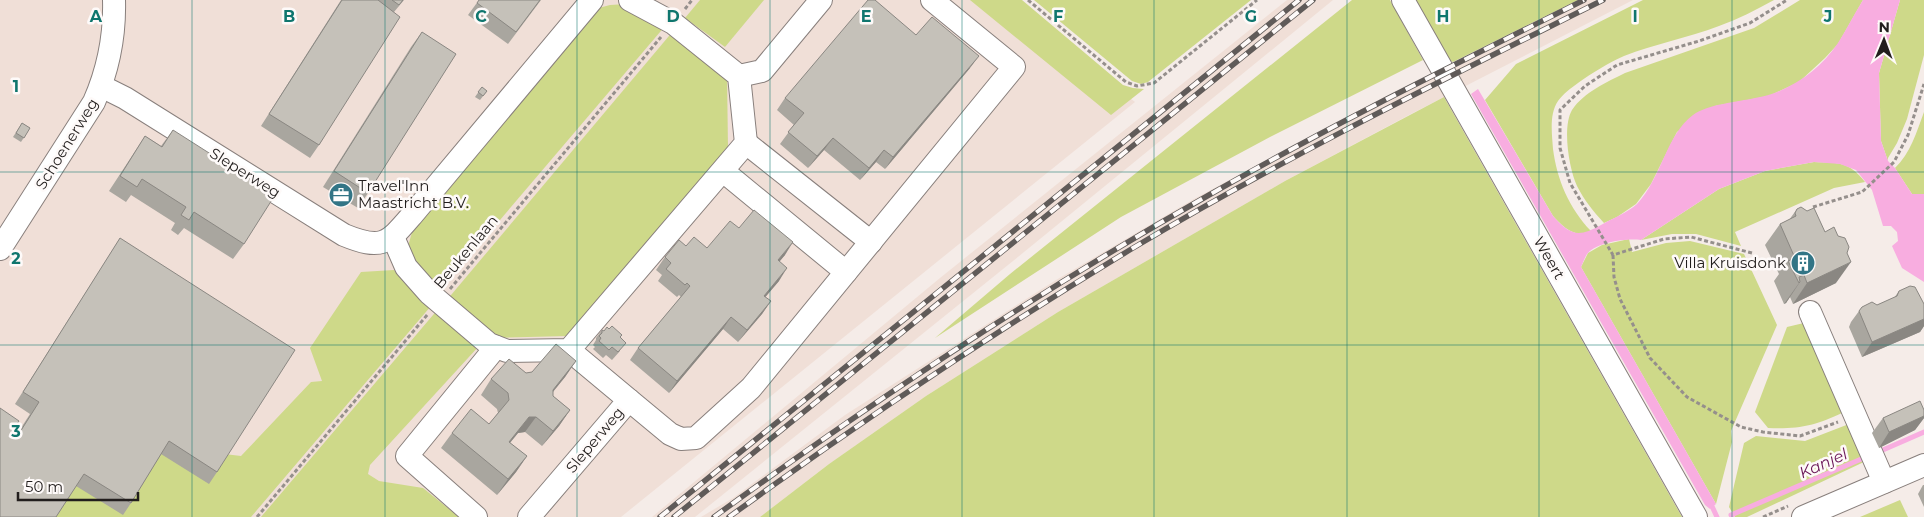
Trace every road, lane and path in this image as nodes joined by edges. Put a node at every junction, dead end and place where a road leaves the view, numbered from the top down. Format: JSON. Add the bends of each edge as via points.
{"nodes":[{"id":1,"x":114,"y":0,"type":"edge"},
{"id":2,"x":592,"y":0,"type":"edge"},
{"id":3,"x":630,"y":0,"type":"edge"},
{"id":4,"x":692,"y":0,"type":"edge"},
{"id":5,"x":821,"y":0,"type":"edge"},
{"id":6,"x":932,"y":0,"type":"edge"},
{"id":7,"x":1028,"y":0,"type":"edge"},
{"id":8,"x":1257,"y":0,"type":"edge"},
{"id":9,"x":1402,"y":0,"type":"edge"},
{"id":10,"x":1787,"y":0,"type":"edge"},
{"id":11,"x":673,"y":23,"type":"junction"},
{"id":12,"x":739,"y":76,"type":"junction"},
{"id":13,"x":1924,"y":84,"type":"edge"},
{"id":14,"x":101,"y":86,"type":"junction"},
{"id":15,"x":746,"y":143,"type":"junction"},
{"id":16,"x":723,"y":171,"type":"junction"},
{"id":17,"x":1813,"y":207,"type":"edge"},
{"id":18,"x":393,"y":237,"type":"junction"},
{"id":19,"x":871,"y":242,"type":"junction"},
{"id":20,"x":0,"y":249,"type":"edge"},
{"id":21,"x":1752,"y":252,"type":"dead end"},
{"id":22,"x":1613,"y":255,"type":"junction"},
{"id":23,"x":846,"y":272,"type":"junction"},
{"id":24,"x":438,"y":303,"type":"junction"},
{"id":25,"x":1810,"y":312,"type":"dead end"},
{"id":26,"x":492,"y":346,"type":"junction"},
{"id":27,"x":570,"y":350,"type":"junction"},
{"id":28,"x":629,"y":400,"type":"junction"},
{"id":29,"x":1855,"y":415,"type":"junction"},
{"id":30,"x":1924,"y":465,"type":"edge"},
{"id":31,"x":1884,"y":482,"type":"junction"},
{"id":32,"x":257,"y":517,"type":"edge"},
{"id":33,"x":476,"y":517,"type":"edge"},
{"id":34,"x":529,"y":517,"type":"edge"},
{"id":35,"x":1696,"y":517,"type":"edge"},
{"id":36,"x":1803,"y":517,"type":"edge"}],
"edges":[{"from":1,"to":14,"type":"street","name":"Schoenerweg","via":[[112,44]]},
{"from":2,"to":18,"type":"street"},
{"from":3,"to":11,"type":"street"},
{"from":4,"to":11,"type":"path","name":"Beukenlaan"},
{"from":5,"to":12,"type":"street","via":[[762,71]]},
{"from":6,"to":19,"type":"street","via":[[1014,67]]},
{"from":7,"to":8,"type":"path","via":[[1126,82],[1136,86],[1154,82]]},
{"from":9,"to":35,"type":"street","name":"Weert"},
{"from":10,"to":22,"type":"path","via":[[1750,23],[1699,42],[1617,64],[1585,86],[1560,110],[1560,148],[1570,183]]},
{"from":11,"to":12,"type":"street"},
{"from":11,"to":24,"type":"path","name":"Beukenlaan"},
{"from":12,"to":15,"type":"street"},
{"from":13,"to":17,"type":"path","via":[[1908,135],[1894,162],[1862,192]]},
{"from":14,"to":18,"type":"street","name":"Sleperweg","via":[[344,235],[375,243]]},
{"from":14,"to":20,"type":"street","name":"Schoenerweg"},
{"from":15,"to":16,"type":"street"},
{"from":15,"to":19,"type":"street"},
{"from":16,"to":23,"type":"street"},
{"from":16,"to":27,"type":"street"},
{"from":18,"to":24,"type":"street","via":[[406,267]]},
{"from":19,"to":23,"type":"street"},
{"from":21,"to":22,"type":"path","via":[[1691,237],[1664,239]]},
{"from":22,"to":29,"type":"path","via":[[1620,299],[1650,358],[1687,397],[1741,427],[1800,436]]},
{"from":23,"to":28,"type":"street","via":[[751,388],[696,438],[681,439],[670,434]]},
{"from":24,"to":26,"type":"street"},
{"from":24,"to":32,"type":"path","name":"Beukenlaan"},
{"from":25,"to":29,"type":"street"},
{"from":26,"to":27,"type":"street","via":[[508,351]]},
{"from":26,"to":33,"type":"street","via":[[407,456]]},
{"from":27,"to":28,"type":"street","name":"Sleperweg"},
{"from":28,"to":34,"type":"street","name":"Sleperweg"},
{"from":29,"to":31,"type":"street"},
{"from":30,"to":31,"type":"street"},
{"from":31,"to":36,"type":"street"}]}
